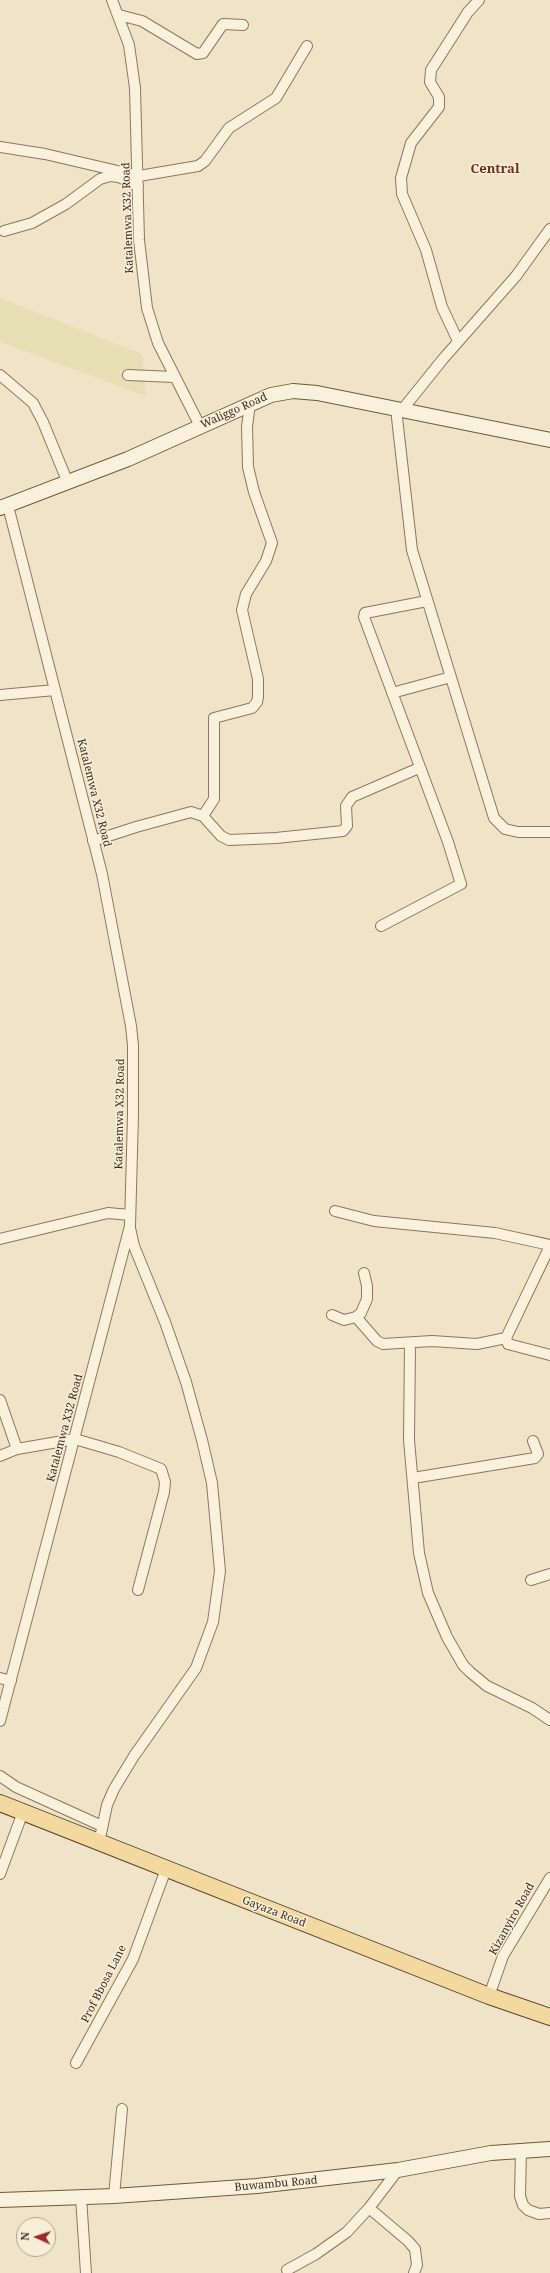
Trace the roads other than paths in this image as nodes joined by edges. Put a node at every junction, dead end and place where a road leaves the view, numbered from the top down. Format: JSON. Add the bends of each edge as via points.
{"nodes":[{"id":1,"x":112,"y":0,"type":"edge"},
{"id":2,"x":479,"y":0,"type":"edge"},
{"id":3,"x":119,"y":15,"type":"junction"},
{"id":4,"x":243,"y":25,"type":"dead end"},
{"id":5,"x":307,"y":46,"type":"dead end"},
{"id":6,"x":0,"y":147,"type":"edge"},
{"id":7,"x":138,"y":181,"type":"junction"},
{"id":8,"x":550,"y":229,"type":"edge"},
{"id":9,"x":4,"y":231,"type":"dead end"},
{"id":10,"x":458,"y":341,"type":"junction"},
{"id":11,"x":0,"y":375,"type":"edge"},
{"id":12,"x":128,"y":375,"type":"dead end"},
{"id":13,"x":174,"y":377,"type":"junction"},
{"id":14,"x":250,"y":403,"type":"junction"},
{"id":15,"x":399,"y":410,"type":"junction"},
{"id":16,"x":200,"y":426,"type":"junction"},
{"id":17,"x":550,"y":440,"type":"edge"},
{"id":18,"x":68,"y":483,"type":"junction"},
{"id":19,"x":4,"y":507,"type":"edge"},
{"id":20,"x":427,"y":601,"type":"junction"},
{"id":21,"x":451,"y":677,"type":"junction"},
{"id":22,"x":55,"y":690,"type":"junction"},
{"id":23,"x":392,"y":693,"type":"junction"},
{"id":24,"x":0,"y":695,"type":"edge"},
{"id":25,"x":419,"y":768,"type":"junction"},
{"id":26,"x":203,"y":816,"type":"junction"},
{"id":27,"x":550,"y":832,"type":"edge"},
{"id":28,"x":93,"y":841,"type":"junction"},
{"id":29,"x":381,"y":926,"type":"dead end"},
{"id":30,"x":335,"y":1211,"type":"dead end"},
{"id":31,"x":130,"y":1215,"type":"junction"},
{"id":32,"x":130,"y":1226,"type":"junction"},
{"id":33,"x":0,"y":1239,"type":"edge"},
{"id":34,"x":549,"y":1249,"type":"edge"},
{"id":35,"x":364,"y":1273,"type":"dead end"},
{"id":36,"x":332,"y":1315,"type":"dead end"},
{"id":37,"x":356,"y":1317,"type":"junction"},
{"id":38,"x":506,"y":1338,"type":"junction"},
{"id":39,"x":410,"y":1343,"type":"junction"},
{"id":40,"x":550,"y":1355,"type":"edge"},
{"id":41,"x":0,"y":1400,"type":"edge"},
{"id":42,"x":75,"y":1439,"type":"junction"},
{"id":43,"x":533,"y":1441,"type":"dead end"},
{"id":44,"x":17,"y":1449,"type":"junction"},
{"id":45,"x":0,"y":1456,"type":"edge"},
{"id":46,"x":413,"y":1478,"type":"junction"},
{"id":47,"x":550,"y":1574,"type":"edge"},
{"id":48,"x":531,"y":1580,"type":"dead end"},
{"id":49,"x":138,"y":1590,"type":"dead end"},
{"id":50,"x":0,"y":1678,"type":"edge"},
{"id":51,"x":11,"y":1681,"type":"junction"},
{"id":52,"x":550,"y":1720,"type":"edge"},
{"id":53,"x":0,"y":1721,"type":"edge"},
{"id":54,"x":0,"y":1776,"type":"edge"},
{"id":55,"x":0,"y":1803,"type":"edge"},
{"id":56,"x":23,"y":1812,"type":"junction"},
{"id":57,"x":102,"y":1826,"type":"junction"},
{"id":58,"x":99,"y":1843,"type":"junction"},
{"id":59,"x":166,"y":1869,"type":"junction"},
{"id":60,"x":0,"y":1874,"type":"edge"},
{"id":61,"x":550,"y":1878,"type":"edge"},
{"id":62,"x":489,"y":1996,"type":"junction"},
{"id":63,"x":550,"y":2017,"type":"edge"},
{"id":64,"x":76,"y":2063,"type":"dead end"},
{"id":65,"x":122,"y":2109,"type":"dead end"},
{"id":66,"x":550,"y":2148,"type":"edge"},
{"id":67,"x":521,"y":2151,"type":"junction"},
{"id":68,"x":398,"y":2170,"type":"junction"},
{"id":69,"x":114,"y":2196,"type":"junction"},
{"id":70,"x":81,"y":2197,"type":"junction"},
{"id":71,"x":0,"y":2200,"type":"edge"},
{"id":72,"x":369,"y":2208,"type":"junction"},
{"id":73,"x":550,"y":2213,"type":"edge"},
{"id":74,"x":287,"y":2270,"type":"dead end"},
{"id":75,"x":86,"y":2273,"type":"edge"},
{"id":76,"x":414,"y":2273,"type":"edge"}],
"edges":[{"from":1,"to":3,"type":"street","name":"Katalemwa X32 Road"},
{"from":2,"to":10,"type":"street","via":[[468,12],[431,70],[429,78],[439,97],[439,107],[411,143],[401,178],[402,194],[426,250],[442,307]]},
{"from":3,"to":4,"type":"street","via":[[142,21],[197,54],[203,53],[222,24]]},
{"from":3,"to":7,"type":"street","name":"Katalemwa X32 Road","via":[[129,45],[135,88]]},
{"from":5,"to":7,"type":"street","via":[[276,98],[229,128],[202,164]]},
{"from":6,"to":7,"type":"street","via":[[45,154]]},
{"from":7,"to":9,"type":"street","via":[[110,176],[100,179],[66,204],[32,223]]},
{"from":7,"to":13,"type":"street","name":"Katalemwa X32 Road","via":[[142,276],[147,308],[158,343]]},
{"from":8,"to":10,"type":"street","via":[[516,276],[476,324]]},
{"from":10,"to":15,"type":"street"},
{"from":11,"to":18,"type":"street","via":[[33,403]]},
{"from":12,"to":13,"type":"street"},
{"from":13,"to":16,"type":"street","name":"Katalemwa X32 Road"},
{"from":14,"to":15,"type":"street","name":"Waliggo Road","via":[[271,395],[293,391],[317,393]]},
{"from":14,"to":16,"type":"street","name":"Waliggo Road"},
{"from":14,"to":26,"type":"street","via":[[247,427],[248,467],[272,544],[266,561],[246,594],[242,610],[258,679],[258,697],[252,708],[214,718],[214,799]]},
{"from":15,"to":17,"type":"street","name":"Waliggo Road"},
{"from":15,"to":20,"type":"street","via":[[412,550]]},
{"from":16,"to":18,"type":"street","name":"Waliggo Road"},
{"from":18,"to":19,"type":"street","name":"Waliggo Road"},
{"from":19,"to":22,"type":"street","name":"Katalemwa X32 Road"},
{"from":20,"to":21,"type":"street"},
{"from":20,"to":23,"type":"street","via":[[364,615]]},
{"from":21,"to":23,"type":"street"},
{"from":21,"to":27,"type":"street","via":[[494,818],[505,829],[518,832]]},
{"from":22,"to":24,"type":"street"},
{"from":22,"to":28,"type":"street","name":"Katalemwa X32 Road"},
{"from":23,"to":25,"type":"street"},
{"from":25,"to":26,"type":"street","via":[[352,797],[346,806],[347,826],[342,831],[236,841],[221,836]]},
{"from":25,"to":29,"type":"street","via":[[448,842],[461,884]]},
{"from":26,"to":28,"type":"street","via":[[191,812]]},
{"from":28,"to":31,"type":"street","name":"Katalemwa X32 Road","via":[[110,914],[133,1045]]},
{"from":30,"to":34,"type":"street","via":[[374,1221],[495,1233]]},
{"from":31,"to":32,"type":"street","name":"Katalemwa X32 Road"},
{"from":31,"to":33,"type":"street","via":[[108,1213]]},
{"from":32,"to":42,"type":"street","name":"Katalemwa X32 Road"},
{"from":32,"to":57,"type":"street","via":[[134,1246],[186,1382],[202,1440],[212,1483],[220,1571],[213,1622],[196,1668],[134,1756],[110,1800]]},
{"from":34,"to":38,"type":"street"},
{"from":35,"to":37,"type":"street","via":[[367,1299],[364,1308]]},
{"from":36,"to":37,"type":"street","via":[[344,1320]]},
{"from":37,"to":39,"type":"street","via":[[377,1341],[383,1344]]},
{"from":38,"to":39,"type":"street","via":[[477,1344],[432,1341]]},
{"from":38,"to":40,"type":"street","via":[[508,1344]]},
{"from":39,"to":46,"type":"street","via":[[408,1415]]},
{"from":41,"to":44,"type":"street"},
{"from":42,"to":44,"type":"street"},
{"from":42,"to":49,"type":"street","via":[[119,1452],[161,1469],[164,1474],[164,1492]]},
{"from":42,"to":51,"type":"street","name":"Katalemwa X32 Road"},
{"from":43,"to":46,"type":"street","via":[[538,1454],[536,1458]]},
{"from":44,"to":45,"type":"street"},
{"from":46,"to":52,"type":"street","via":[[419,1553],[428,1593],[446,1637],[470,1672],[488,1686]]},
{"from":47,"to":48,"type":"street"},
{"from":50,"to":51,"type":"street"},
{"from":51,"to":53,"type":"street","name":"Katalemwa X32 Road"},
{"from":54,"to":57,"type":"street","via":[[16,1787]]},
{"from":55,"to":56,"type":"main road","name":"Gayaza Road"},
{"from":56,"to":58,"type":"main road","name":"Gayaza Road"},
{"from":56,"to":60,"type":"street"},
{"from":57,"to":58,"type":"street"},
{"from":58,"to":59,"type":"main road","name":"Gayaza Road"},
{"from":59,"to":62,"type":"main road","name":"Gayaza Road"},
{"from":59,"to":64,"type":"street","name":"Prof Bbosa Lane","via":[[133,1959]]},
{"from":61,"to":62,"type":"street","name":"Kizanyiro Road","via":[[504,1956]]},
{"from":62,"to":63,"type":"main road","name":"Gayaza Road"},
{"from":65,"to":69,"type":"street"},
{"from":66,"to":67,"type":"street","name":"Buwambu Road"},
{"from":67,"to":68,"type":"street","name":"Buwambu Road"},
{"from":67,"to":73,"type":"street","via":[[520,2196],[523,2205],[539,2214]]},
{"from":68,"to":69,"type":"street","name":"Buwambu Road","via":[[257,2186]]},
{"from":68,"to":72,"type":"street"},
{"from":69,"to":70,"type":"street","name":"Buwambu Road"},
{"from":70,"to":71,"type":"street","name":"Buwambu Road"},
{"from":70,"to":75,"type":"street"},
{"from":72,"to":74,"type":"street","via":[[332,2244]]},
{"from":72,"to":76,"type":"street","via":[[415,2249],[417,2265]]}]}
